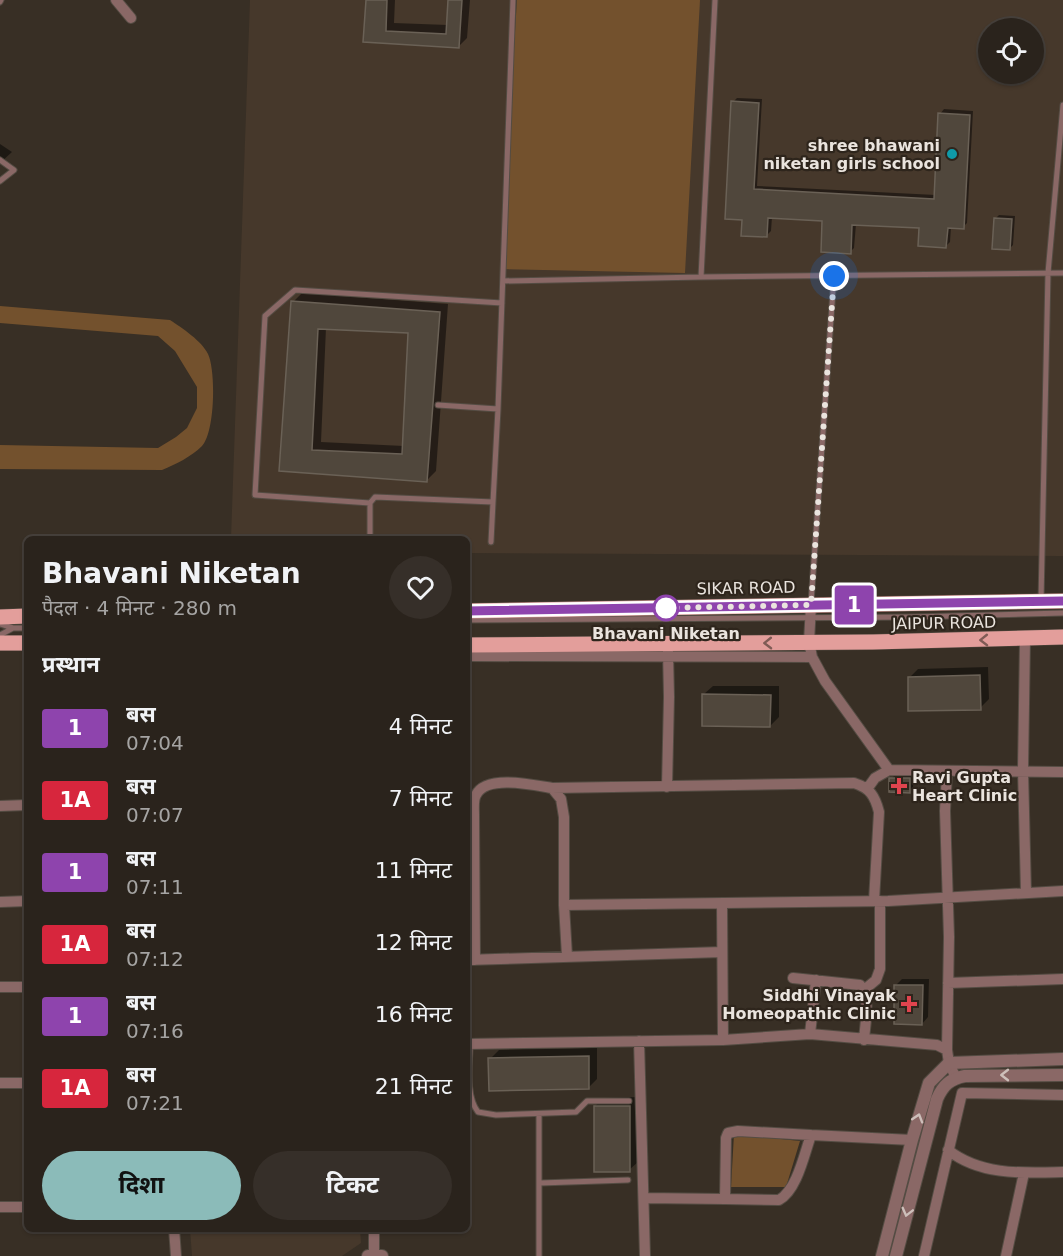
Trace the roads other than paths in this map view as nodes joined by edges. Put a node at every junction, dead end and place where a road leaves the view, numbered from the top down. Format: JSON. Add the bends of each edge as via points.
{"nodes":[{"id":1,"x":116,"y":0,"type":"edge"},
{"id":2,"x":513,"y":0,"type":"edge"},
{"id":3,"x":715,"y":0,"type":"edge"},
{"id":4,"x":131,"y":18,"type":"dead end"},
{"id":5,"x":1063,"y":105,"type":"edge"},
{"id":6,"x":0,"y":160,"type":"edge"},
{"id":7,"x":0,"y":181,"type":"edge"},
{"id":8,"x":1048,"y":273,"type":"junction"},
{"id":9,"x":1063,"y":273,"type":"edge"},
{"id":10,"x":834,"y":276,"type":"junction"},
{"id":11,"x":701,"y":277,"type":"junction"},
{"id":12,"x":503,"y":281,"type":"junction"},
{"id":13,"x":502,"y":303,"type":"junction"},
{"id":14,"x":438,"y":405,"type":"dead end"},
{"id":15,"x":498,"y":409,"type":"junction"},
{"id":16,"x":493,"y":502,"type":"junction"},
{"id":17,"x":370,"y":503,"type":"junction"},
{"id":18,"x":370,"y":536,"type":"edge"},
{"id":19,"x":491,"y":542,"type":"dead end"},
{"id":20,"x":1063,"y":601,"type":"edge"},
{"id":21,"x":1041,"y":603,"type":"junction"},
{"id":22,"x":470,"y":611,"type":"edge"},
{"id":23,"x":810,"y":611,"type":"junction"},
{"id":24,"x":1063,"y":613,"type":"edge"},
{"id":25,"x":0,"y":616,"type":"edge"},
{"id":26,"x":24,"y":616,"type":"edge"},
{"id":27,"x":470,"y":620,"type":"edge"},
{"id":28,"x":0,"y":624,"type":"edge"},
{"id":29,"x":13,"y":628,"type":"junction"},
{"id":30,"x":24,"y":628,"type":"edge"},
{"id":31,"x":0,"y":635,"type":"edge"},
{"id":32,"x":1063,"y":637,"type":"edge"},
{"id":33,"x":1025,"y":639,"type":"junction"},
{"id":34,"x":0,"y":643,"type":"edge"},
{"id":35,"x":24,"y":643,"type":"edge"},
{"id":36,"x":470,"y":645,"type":"edge"},
{"id":37,"x":668,"y":650,"type":"junction"},
{"id":38,"x":811,"y":650,"type":"junction"},
{"id":39,"x":470,"y":656,"type":"edge"},
{"id":40,"x":889,"y":770,"type":"junction"},
{"id":41,"x":1023,"y":770,"type":"junction"},
{"id":42,"x":947,"y":772,"type":"junction"},
{"id":43,"x":1063,"y":772,"type":"edge"},
{"id":44,"x":667,"y":787,"type":"junction"},
{"id":45,"x":552,"y":788,"type":"junction"},
{"id":46,"x":867,"y":789,"type":"junction"},
{"id":47,"x":24,"y":805,"type":"edge"},
{"id":48,"x":0,"y":806,"type":"edge"},
{"id":49,"x":1063,"y":891,"type":"edge"},
{"id":50,"x":1026,"y":893,"type":"junction"},
{"id":51,"x":947,"y":898,"type":"junction"},
{"id":52,"x":877,"y":901,"type":"junction"},
{"id":53,"x":0,"y":902,"type":"edge"},
{"id":54,"x":24,"y":902,"type":"edge"},
{"id":55,"x":722,"y":903,"type":"junction"},
{"id":56,"x":564,"y":905,"type":"junction"},
{"id":57,"x":722,"y":952,"type":"junction"},
{"id":58,"x":567,"y":956,"type":"junction"},
{"id":59,"x":471,"y":960,"type":"edge"},
{"id":60,"x":793,"y":978,"type":"dead end"},
{"id":61,"x":1063,"y":979,"type":"edge"},
{"id":62,"x":816,"y":980,"type":"junction"},
{"id":63,"x":948,"y":983,"type":"junction"},
{"id":64,"x":0,"y":987,"type":"edge"},
{"id":65,"x":24,"y":987,"type":"edge"},
{"id":66,"x":864,"y":990,"type":"junction"},
{"id":67,"x":810,"y":1034,"type":"junction"},
{"id":68,"x":723,"y":1040,"type":"junction"},
{"id":69,"x":864,"y":1040,"type":"junction"},
{"id":70,"x":639,"y":1041,"type":"junction"},
{"id":71,"x":470,"y":1044,"type":"edge"},
{"id":72,"x":947,"y":1050,"type":"junction"},
{"id":73,"x":1063,"y":1059,"type":"edge"},
{"id":74,"x":950,"y":1063,"type":"junction"},
{"id":75,"x":470,"y":1073,"type":"edge"},
{"id":76,"x":1063,"y":1075,"type":"edge"},
{"id":77,"x":956,"y":1078,"type":"junction"},
{"id":78,"x":0,"y":1083,"type":"edge"},
{"id":79,"x":24,"y":1083,"type":"edge"},
{"id":80,"x":1063,"y":1095,"type":"edge"},
{"id":81,"x":629,"y":1101,"type":"dead end"},
{"id":82,"x":539,"y":1114,"type":"junction"},
{"id":83,"x":811,"y":1136,"type":"junction"},
{"id":84,"x":912,"y":1140,"type":"junction"},
{"id":85,"x":948,"y":1150,"type":"junction"},
{"id":86,"x":1063,"y":1172,"type":"edge"},
{"id":87,"x":1024,"y":1173,"type":"junction"},
{"id":88,"x":628,"y":1180,"type":"dead end"},
{"id":89,"x":540,"y":1183,"type":"junction"},
{"id":90,"x":644,"y":1198,"type":"junction"},
{"id":91,"x":725,"y":1199,"type":"junction"},
{"id":92,"x":0,"y":1207,"type":"edge"},
{"id":93,"x":24,"y":1207,"type":"edge"},
{"id":94,"x":174,"y":1232,"type":"edge"},
{"id":95,"x":374,"y":1232,"type":"edge"},
{"id":96,"x":176,"y":1256,"type":"edge"},
{"id":97,"x":375,"y":1256,"type":"edge"},
{"id":98,"x":539,"y":1256,"type":"edge"},
{"id":99,"x":645,"y":1256,"type":"edge"},
{"id":100,"x":882,"y":1256,"type":"edge"},
{"id":101,"x":896,"y":1256,"type":"edge"},
{"id":102,"x":924,"y":1256,"type":"edge"},
{"id":103,"x":1006,"y":1256,"type":"edge"}],
"edges":[{"from":1,"to":4,"type":"street"},
{"from":2,"to":12,"type":"lane"},
{"from":3,"to":11,"type":"lane"},
{"from":5,"to":8,"type":"lane"},
{"from":6,"to":7,"type":"lane","via":[[14,170]]},
{"from":8,"to":9,"type":"lane"},
{"from":8,"to":10,"type":"lane"},
{"from":8,"to":21,"type":"lane"},
{"from":10,"to":11,"type":"lane"},
{"from":10,"to":23,"type":"lane"},
{"from":11,"to":12,"type":"lane"},
{"from":12,"to":13,"type":"lane"},
{"from":13,"to":15,"type":"lane"},
{"from":13,"to":17,"type":"lane","via":[[295,290],[266,316],[255,495]]},
{"from":14,"to":15,"type":"lane"},
{"from":15,"to":16,"type":"lane"},
{"from":16,"to":17,"type":"lane","via":[[375,497]]},
{"from":16,"to":19,"type":"lane"},
{"from":17,"to":18,"type":"lane"},
{"from":20,"to":21,"type":"main road","name":"SIKAR ROAD"},
{"from":21,"to":23,"type":"main road","name":"SIKAR ROAD"},
{"from":22,"to":23,"type":"main road","name":"SIKAR ROAD"},
{"from":23,"to":24,"type":"lane"},
{"from":23,"to":27,"type":"lane"},
{"from":23,"to":38,"type":"street"},
{"from":25,"to":26,"type":"main road"},
{"from":28,"to":29,"type":"lane"},
{"from":29,"to":30,"type":"lane"},
{"from":29,"to":31,"type":"lane"},
{"from":32,"to":33,"type":"main road","name":"JAIPUR ROAD"},
{"from":33,"to":38,"type":"main road","name":"JAIPUR ROAD","one_way":true},
{"from":33,"to":41,"type":"street"},
{"from":34,"to":35,"type":"main road"},
{"from":36,"to":37,"type":"main road","name":"JAIPUR ROAD"},
{"from":37,"to":38,"type":"main road","name":"JAIPUR ROAD"},
{"from":37,"to":39,"type":"street"},
{"from":37,"to":44,"type":"street"},
{"from":38,"to":40,"type":"street","via":[[825,681]]},
{"from":40,"to":42,"type":"street"},
{"from":40,"to":46,"type":"street","via":[[875,778]]},
{"from":41,"to":42,"type":"street"},
{"from":41,"to":43,"type":"street"},
{"from":41,"to":50,"type":"street"},
{"from":42,"to":51,"type":"street"},
{"from":44,"to":45,"type":"street"},
{"from":44,"to":46,"type":"street","via":[[854,783]]},
{"from":45,"to":56,"type":"street","via":[[561,799],[564,818]]},
{"from":45,"to":59,"type":"street","via":[[522,782],[496,783],[476,795]]},
{"from":46,"to":52,"type":"street","via":[[879,812]]},
{"from":47,"to":48,"type":"street"},
{"from":49,"to":50,"type":"street"},
{"from":50,"to":51,"type":"street"},
{"from":51,"to":52,"type":"street"},
{"from":51,"to":63,"type":"street"},
{"from":52,"to":55,"type":"street"},
{"from":52,"to":66,"type":"street","via":[[880,969],[876,981]]},
{"from":53,"to":54,"type":"street"},
{"from":55,"to":56,"type":"street"},
{"from":55,"to":57,"type":"street"},
{"from":56,"to":58,"type":"street"},
{"from":57,"to":58,"type":"street"},
{"from":57,"to":68,"type":"street"},
{"from":58,"to":59,"type":"street"},
{"from":60,"to":62,"type":"street"},
{"from":61,"to":63,"type":"street"},
{"from":62,"to":66,"type":"street","via":[[853,983]]},
{"from":62,"to":67,"type":"street"},
{"from":63,"to":72,"type":"street"},
{"from":64,"to":65,"type":"street"},
{"from":66,"to":69,"type":"street"},
{"from":67,"to":68,"type":"street"},
{"from":67,"to":69,"type":"street"},
{"from":68,"to":70,"type":"street"},
{"from":69,"to":72,"type":"street","via":[[937,1045]]},
{"from":70,"to":71,"type":"street"},
{"from":70,"to":90,"type":"street"},
{"from":72,"to":74,"type":"street"},
{"from":73,"to":74,"type":"street"},
{"from":74,"to":77,"type":"street"},
{"from":84,"to":74,"type":"street","one_way":true,"via":[[929,1083]]},
{"from":75,"to":82,"type":"lane","via":[[473,1106],[478,1112]]},
{"from":76,"to":77,"type":"street","one_way":true},
{"from":77,"to":101,"type":"street","one_way":true,"via":[[942,1089],[937,1099]]},
{"from":78,"to":79,"type":"street"},
{"from":80,"to":85,"type":"street","via":[[962,1093]]},
{"from":81,"to":82,"type":"lane","via":[[587,1101],[576,1112]]},
{"from":82,"to":89,"type":"lane"},
{"from":83,"to":84,"type":"street"},
{"from":83,"to":91,"type":"street","via":[[786,1196],[779,1200]]},
{"from":83,"to":91,"type":"street","via":[[728,1133]]},
{"from":84,"to":100,"type":"street"},
{"from":85,"to":87,"type":"street","via":[[961,1160]]},
{"from":85,"to":102,"type":"street"},
{"from":86,"to":87,"type":"street"},
{"from":87,"to":103,"type":"street"},
{"from":88,"to":89,"type":"lane"},
{"from":89,"to":98,"type":"lane"},
{"from":90,"to":91,"type":"street"},
{"from":90,"to":99,"type":"street"},
{"from":92,"to":93,"type":"street"},
{"from":94,"to":96,"type":"street"},
{"from":95,"to":97,"type":"street"}]}
